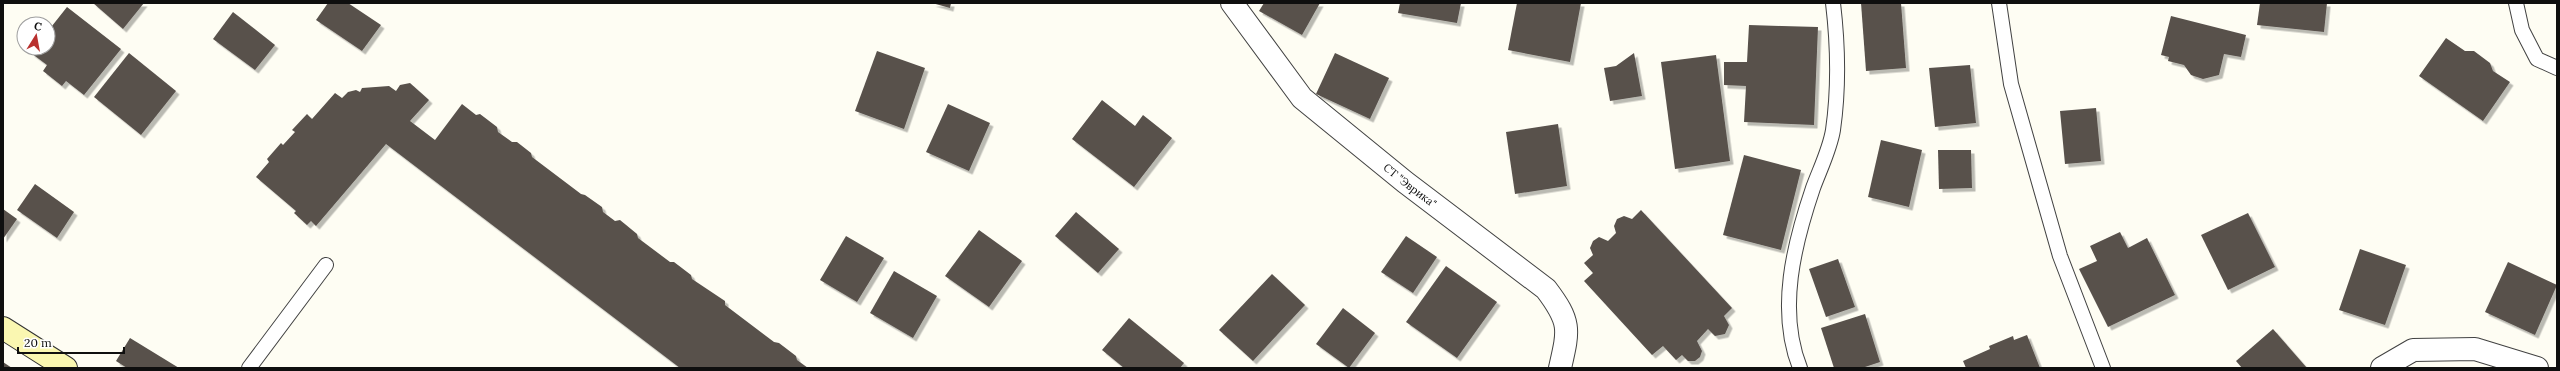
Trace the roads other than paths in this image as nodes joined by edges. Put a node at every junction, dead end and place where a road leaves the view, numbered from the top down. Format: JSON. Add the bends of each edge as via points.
{"nodes":[{"id":1,"x":1232,"y":3,"type":"edge"},
{"id":2,"x":1833,"y":3,"type":"edge"},
{"id":3,"x":1999,"y":3,"type":"edge"},
{"id":4,"x":2516,"y":3,"type":"edge"},
{"id":5,"x":2557,"y":68,"type":"edge"},
{"id":6,"x":326,"y":265,"type":"dead end"},
{"id":7,"x":3,"y":328,"type":"edge"},
{"id":8,"x":66,"y":368,"type":"edge"},
{"id":9,"x":249,"y":368,"type":"edge"},
{"id":10,"x":1560,"y":368,"type":"edge"},
{"id":11,"x":1800,"y":368,"type":"edge"},
{"id":12,"x":2103,"y":368,"type":"edge"},
{"id":13,"x":2382,"y":368,"type":"edge"},
{"id":14,"x":2537,"y":368,"type":"edge"}],
"edges":[{"from":1,"to":10,"type":"street","name":"СТ \"Эврика\"","via":[[1302,98],[1405,182],[1546,289],[1561,309],[1568,335]]},
{"from":2,"to":11,"type":"lane","via":[[1838,50],[1833,131],[1806,210],[1788,285],[1793,350]]},
{"from":3,"to":12,"type":"lane","via":[[2015,99],[2060,256]]},
{"from":4,"to":5,"type":"lane","via":[[2522,30],[2537,60]]},
{"from":6,"to":9,"type":"lane"},
{"from":7,"to":8,"type":"street"},
{"from":13,"to":14,"type":"street","via":[[2413,350],[2475,349]]}]}
